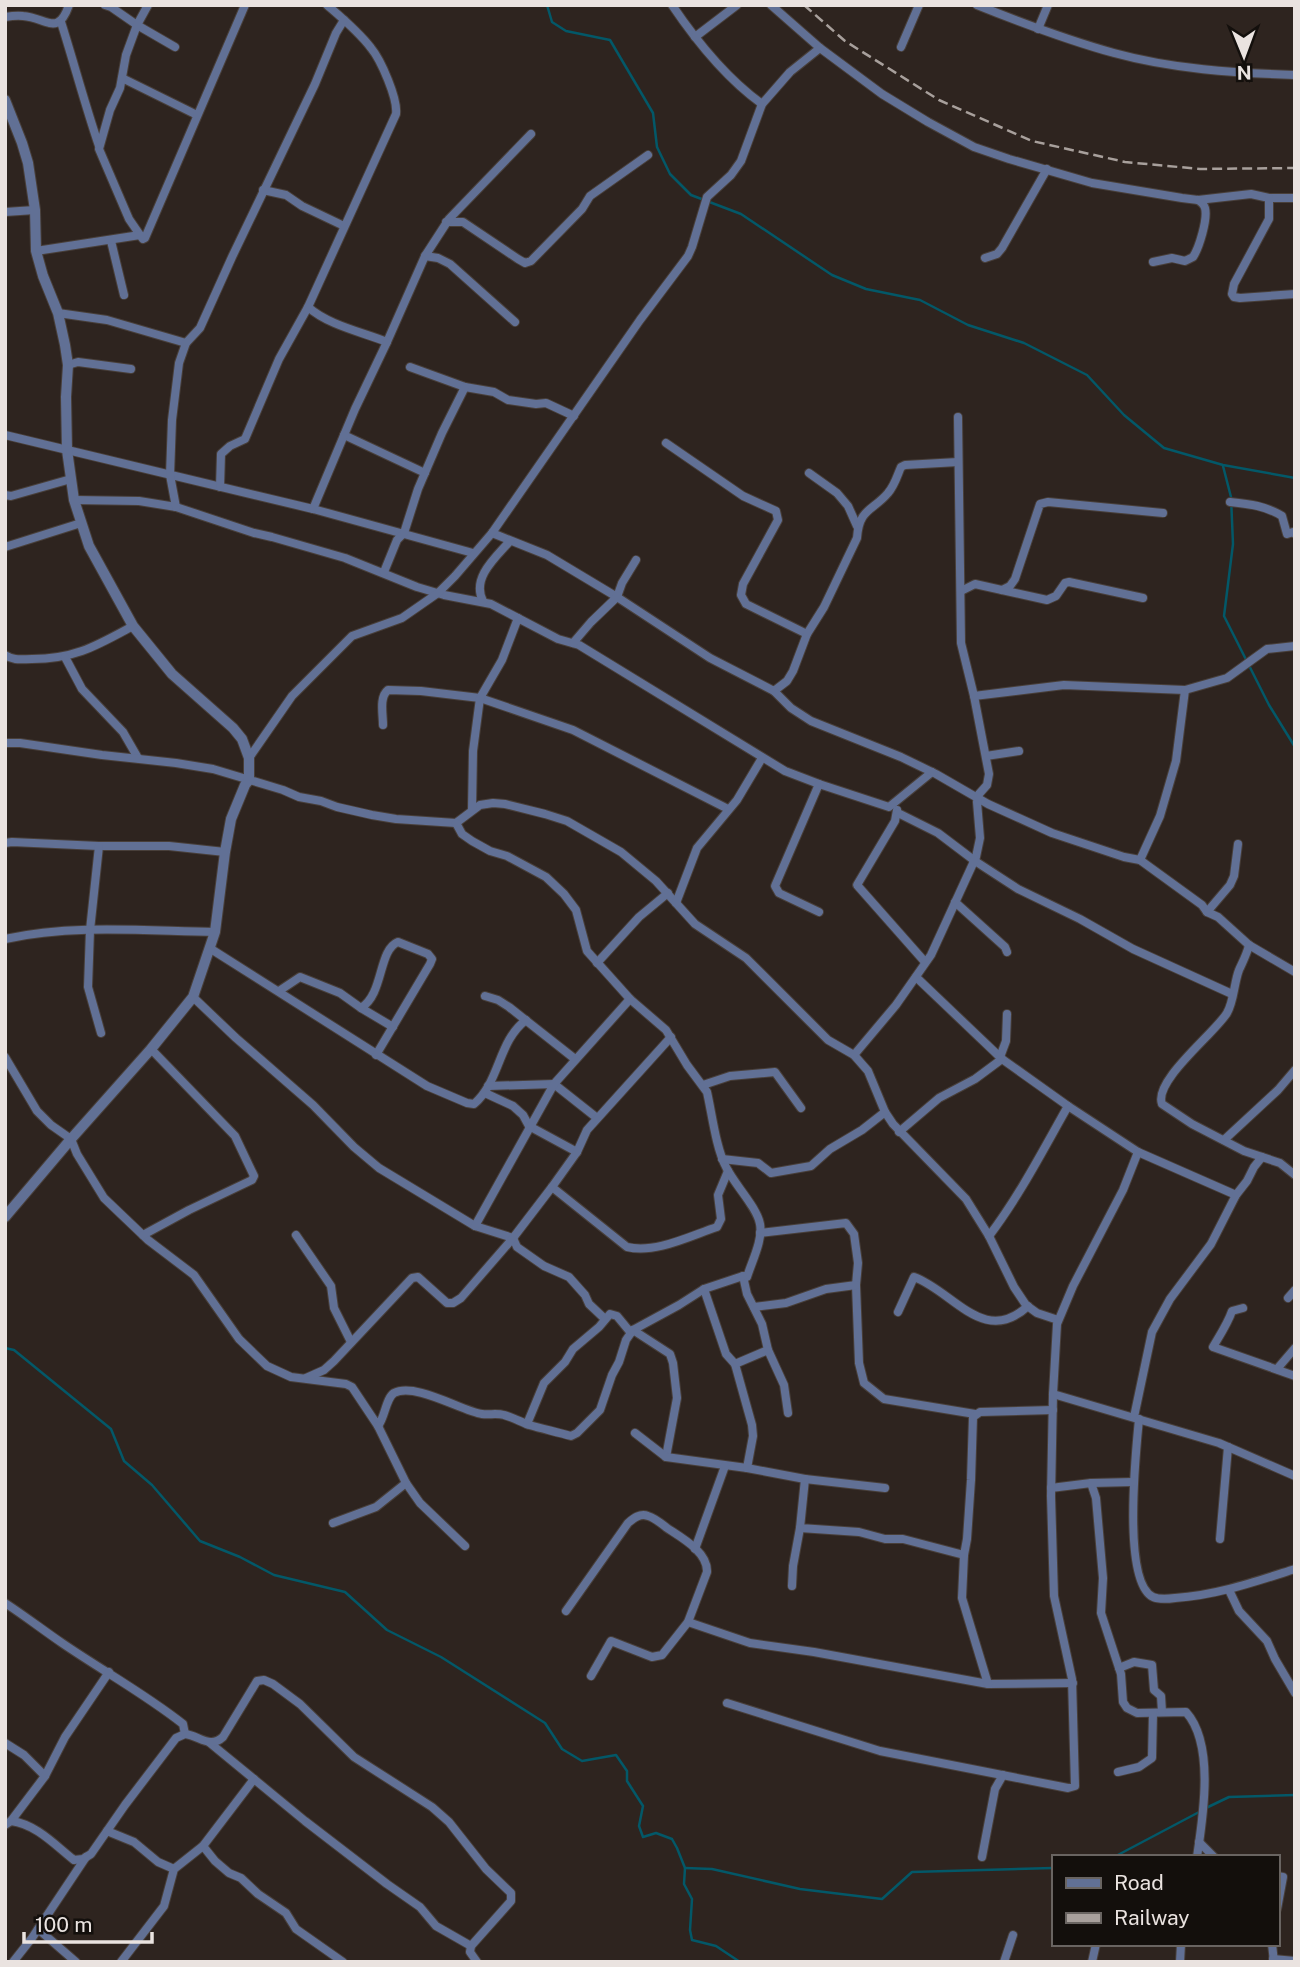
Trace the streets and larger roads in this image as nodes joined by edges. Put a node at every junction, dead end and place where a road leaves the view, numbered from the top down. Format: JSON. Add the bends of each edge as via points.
{"nodes":[{"id":1,"x":69,"y":5,"type":"edge"},
{"id":2,"x":105,"y":5,"type":"edge"},
{"id":3,"x":148,"y":5,"type":"edge"},
{"id":4,"x":245,"y":5,"type":"edge"},
{"id":5,"x":327,"y":5,"type":"edge"},
{"id":6,"x":672,"y":5,"type":"edge"},
{"id":7,"x":737,"y":5,"type":"edge"},
{"id":8,"x":771,"y":5,"type":"edge"},
{"id":9,"x":919,"y":5,"type":"edge"},
{"id":10,"x":977,"y":5,"type":"edge"},
{"id":11,"x":1048,"y":5,"type":"edge"},
{"id":12,"x":5,"y":17,"type":"edge"},
{"id":13,"x":344,"y":20,"type":"junction"},
{"id":14,"x":61,"y":22,"type":"junction"},
{"id":15,"x":137,"y":25,"type":"junction"},
{"id":16,"x":1038,"y":29,"type":"junction"},
{"id":17,"x":695,"y":37,"type":"junction"},
{"id":18,"x":175,"y":47,"type":"dead end"},
{"id":19,"x":901,"y":47,"type":"dead end"},
{"id":20,"x":820,"y":48,"type":"junction"},
{"id":21,"x":1295,"y":75,"type":"edge"},
{"id":22,"x":122,"y":78,"type":"junction"},
{"id":23,"x":5,"y":100,"type":"edge"},
{"id":24,"x":762,"y":104,"type":"junction"},
{"id":25,"x":197,"y":115,"type":"junction"},
{"id":26,"x":531,"y":134,"type":"dead end"},
{"id":27,"x":99,"y":146,"type":"junction"},
{"id":28,"x":648,"y":155,"type":"dead end"},
{"id":29,"x":1047,"y":169,"type":"junction"},
{"id":30,"x":263,"y":190,"type":"junction"},
{"id":31,"x":1269,"y":198,"type":"junction"},
{"id":32,"x":1295,"y":198,"type":"edge"},
{"id":33,"x":1198,"y":200,"type":"junction"},
{"id":34,"x":35,"y":210,"type":"junction"},
{"id":35,"x":5,"y":212,"type":"edge"},
{"id":36,"x":446,"y":222,"type":"junction"},
{"id":37,"x":344,"y":226,"type":"junction"},
{"id":38,"x":140,"y":235,"type":"junction"},
{"id":39,"x":111,"y":241,"type":"junction"},
{"id":40,"x":36,"y":251,"type":"junction"},
{"id":41,"x":425,"y":256,"type":"junction"},
{"id":42,"x":985,"y":258,"type":"dead end"},
{"id":43,"x":1153,"y":262,"type":"dead end"},
{"id":44,"x":1295,"y":294,"type":"edge"},
{"id":45,"x":124,"y":295,"type":"dead end"},
{"id":46,"x":308,"y":307,"type":"junction"},
{"id":47,"x":58,"y":313,"type":"junction"},
{"id":48,"x":516,"y":322,"type":"dead end"},
{"id":49,"x":387,"y":342,"type":"junction"},
{"id":50,"x":186,"y":343,"type":"junction"},
{"id":51,"x":68,"y":365,"type":"junction"},
{"id":52,"x":410,"y":367,"type":"dead end"},
{"id":53,"x":131,"y":369,"type":"dead end"},
{"id":54,"x":465,"y":387,"type":"junction"},
{"id":55,"x":574,"y":416,"type":"junction"},
{"id":56,"x":958,"y":417,"type":"dead end"},
{"id":57,"x":5,"y":435,"type":"edge"},
{"id":58,"x":344,"y":435,"type":"junction"},
{"id":59,"x":666,"y":443,"type":"dead end"},
{"id":60,"x":67,"y":450,"type":"junction"},
{"id":61,"x":958,"y":462,"type":"junction"},
{"id":62,"x":425,"y":473,"type":"junction"},
{"id":63,"x":809,"y":473,"type":"dead end"},
{"id":64,"x":170,"y":475,"type":"junction"},
{"id":65,"x":71,"y":479,"type":"junction"},
{"id":66,"x":220,"y":487,"type":"junction"},
{"id":67,"x":5,"y":495,"type":"edge"},
{"id":68,"x":74,"y":500,"type":"junction"},
{"id":69,"x":1230,"y":502,"type":"dead end"},
{"id":70,"x":176,"y":507,"type":"junction"},
{"id":71,"x":313,"y":509,"type":"junction"},
{"id":72,"x":1163,"y":513,"type":"dead end"},
{"id":73,"x":81,"y":523,"type":"junction"},
{"id":74,"x":858,"y":526,"type":"junction"},
{"id":75,"x":404,"y":533,"type":"junction"},
{"id":76,"x":492,"y":533,"type":"junction"},
{"id":77,"x":1295,"y":534,"type":"edge"},
{"id":78,"x":510,"y":541,"type":"junction"},
{"id":79,"x":5,"y":547,"type":"edge"},
{"id":80,"x":473,"y":553,"type":"junction"},
{"id":81,"x":636,"y":560,"type":"dead end"},
{"id":82,"x":384,"y":572,"type":"junction"},
{"id":83,"x":1002,"y":590,"type":"junction"},
{"id":84,"x":961,"y":591,"type":"junction"},
{"id":85,"x":438,"y":593,"type":"junction"},
{"id":86,"x":617,"y":597,"type":"junction"},
{"id":87,"x":1143,"y":598,"type":"dead end"},
{"id":88,"x":483,"y":601,"type":"junction"},
{"id":89,"x":518,"y":618,"type":"junction"},
{"id":90,"x":133,"y":626,"type":"junction"},
{"id":91,"x":807,"y":634,"type":"junction"},
{"id":92,"x":573,"y":643,"type":"junction"},
{"id":93,"x":1295,"y":646,"type":"edge"},
{"id":94,"x":5,"y":655,"type":"edge"},
{"id":95,"x":65,"y":657,"type":"junction"},
{"id":96,"x":1185,"y":690,"type":"junction"},
{"id":97,"x":774,"y":691,"type":"junction"},
{"id":98,"x":974,"y":696,"type":"junction"},
{"id":99,"x":480,"y":698,"type":"junction"},
{"id":100,"x":383,"y":725,"type":"dead end"},
{"id":101,"x":5,"y":743,"type":"edge"},
{"id":102,"x":1019,"y":751,"type":"dead end"},
{"id":103,"x":986,"y":756,"type":"junction"},
{"id":104,"x":138,"y":758,"type":"junction"},
{"id":105,"x":249,"y":758,"type":"junction"},
{"id":106,"x":762,"y":758,"type":"junction"},
{"id":107,"x":932,"y":772,"type":"junction"},
{"id":108,"x":249,"y":780,"type":"junction"},
{"id":109,"x":819,"y":785,"type":"junction"},
{"id":110,"x":978,"y":799,"type":"junction"},
{"id":111,"x":889,"y":807,"type":"junction"},
{"id":112,"x":728,"y":809,"type":"junction"},
{"id":113,"x":472,"y":810,"type":"junction"},
{"id":114,"x":898,"y":813,"type":"junction"},
{"id":115,"x":456,"y":822,"type":"junction"},
{"id":116,"x":5,"y":844,"type":"edge"},
{"id":117,"x":1238,"y":844,"type":"dead end"},
{"id":118,"x":99,"y":846,"type":"junction"},
{"id":119,"x":225,"y":852,"type":"junction"},
{"id":120,"x":1140,"y":860,"type":"junction"},
{"id":121,"x":975,"y":861,"type":"junction"},
{"id":122,"x":668,"y":893,"type":"junction"},
{"id":123,"x":956,"y":902,"type":"junction"},
{"id":124,"x":676,"y":903,"type":"junction"},
{"id":125,"x":819,"y":912,"type":"dead end"},
{"id":126,"x":1207,"y":912,"type":"junction"},
{"id":127,"x":90,"y":930,"type":"junction"},
{"id":128,"x":215,"y":932,"type":"junction"},
{"id":129,"x":6,"y":939,"type":"edge"},
{"id":130,"x":5,"y":944,"type":"edge"},
{"id":131,"x":1249,"y":944,"type":"junction"},
{"id":132,"x":211,"y":949,"type":"junction"},
{"id":133,"x":1007,"y":952,"type":"dead end"},
{"id":134,"x":925,"y":962,"type":"junction"},
{"id":135,"x":597,"y":963,"type":"junction"},
{"id":136,"x":1295,"y":972,"type":"edge"},
{"id":137,"x":916,"y":977,"type":"junction"},
{"id":138,"x":279,"y":991,"type":"junction"},
{"id":139,"x":1232,"y":994,"type":"junction"},
{"id":140,"x":485,"y":996,"type":"dead end"},
{"id":141,"x":193,"y":997,"type":"junction"},
{"id":142,"x":630,"y":999,"type":"junction"},
{"id":143,"x":361,"y":1008,"type":"junction"},
{"id":144,"x":1007,"y":1014,"type":"dead end"},
{"id":145,"x":526,"y":1020,"type":"junction"},
{"id":146,"x":393,"y":1027,"type":"junction"},
{"id":147,"x":101,"y":1033,"type":"dead end"},
{"id":148,"x":671,"y":1037,"type":"junction"},
{"id":149,"x":151,"y":1049,"type":"junction"},
{"id":150,"x":376,"y":1055,"type":"junction"},
{"id":151,"x":854,"y":1055,"type":"junction"},
{"id":152,"x":5,"y":1057,"type":"edge"},
{"id":153,"x":1001,"y":1058,"type":"junction"},
{"id":154,"x":575,"y":1059,"type":"junction"},
{"id":155,"x":1295,"y":1070,"type":"edge"},
{"id":156,"x":554,"y":1084,"type":"junction"},
{"id":157,"x":703,"y":1085,"type":"junction"},
{"id":158,"x":486,"y":1090,"type":"junction"},
{"id":159,"x":1068,"y":1106,"type":"junction"},
{"id":160,"x":801,"y":1108,"type":"dead end"},
{"id":161,"x":885,"y":1112,"type":"junction"},
{"id":162,"x":597,"y":1118,"type":"junction"},
{"id":163,"x":529,"y":1126,"type":"junction"},
{"id":164,"x":899,"y":1132,"type":"junction"},
{"id":165,"x":71,"y":1139,"type":"junction"},
{"id":166,"x":1224,"y":1140,"type":"junction"},
{"id":167,"x":577,"y":1152,"type":"junction"},
{"id":168,"x":1138,"y":1152,"type":"junction"},
{"id":169,"x":1262,"y":1157,"type":"junction"},
{"id":170,"x":722,"y":1159,"type":"junction"},
{"id":171,"x":729,"y":1171,"type":"junction"},
{"id":172,"x":1295,"y":1175,"type":"edge"},
{"id":173,"x":552,"y":1187,"type":"junction"},
{"id":174,"x":1236,"y":1195,"type":"junction"},
{"id":175,"x":5,"y":1217,"type":"edge"},
{"id":176,"x":475,"y":1226,"type":"junction"},
{"id":177,"x":760,"y":1233,"type":"junction"},
{"id":178,"x":296,"y":1234,"type":"dead end"},
{"id":179,"x":142,"y":1235,"type":"junction"},
{"id":180,"x":989,"y":1236,"type":"junction"},
{"id":181,"x":513,"y":1238,"type":"junction"},
{"id":182,"x":743,"y":1276,"type":"junction"},
{"id":183,"x":856,"y":1285,"type":"junction"},
{"id":184,"x":704,"y":1289,"type":"junction"},
{"id":185,"x":1295,"y":1290,"type":"edge"},
{"id":186,"x":1288,"y":1298,"type":"dead end"},
{"id":187,"x":1028,"y":1306,"type":"junction"},
{"id":188,"x":754,"y":1307,"type":"junction"},
{"id":189,"x":1243,"y":1308,"type":"dead end"},
{"id":190,"x":898,"y":1312,"type":"dead end"},
{"id":191,"x":605,"y":1319,"type":"junction"},
{"id":192,"x":1058,"y":1320,"type":"junction"},
{"id":193,"x":632,"y":1332,"type":"junction"},
{"id":194,"x":351,"y":1342,"type":"junction"},
{"id":195,"x":1295,"y":1348,"type":"edge"},
{"id":196,"x":768,"y":1350,"type":"junction"},
{"id":197,"x":735,"y":1364,"type":"junction"},
{"id":198,"x":1277,"y":1369,"type":"junction"},
{"id":199,"x":1295,"y":1376,"type":"edge"},
{"id":200,"x":306,"y":1378,"type":"junction"},
{"id":201,"x":1053,"y":1394,"type":"junction"},
{"id":202,"x":1053,"y":1410,"type":"junction"},
{"id":203,"x":788,"y":1413,"type":"dead end"},
{"id":204,"x":975,"y":1414,"type":"junction"},
{"id":205,"x":1137,"y":1418,"type":"junction"},
{"id":206,"x":527,"y":1424,"type":"junction"},
{"id":207,"x":378,"y":1426,"type":"junction"},
{"id":208,"x":635,"y":1433,"type":"dead end"},
{"id":209,"x":1228,"y":1447,"type":"junction"},
{"id":210,"x":666,"y":1457,"type":"junction"},
{"id":211,"x":725,"y":1466,"type":"junction"},
{"id":212,"x":747,"y":1468,"type":"junction"},
{"id":213,"x":1295,"y":1476,"type":"edge"},
{"id":214,"x":805,"y":1479,"type":"junction"},
{"id":215,"x":1133,"y":1482,"type":"junction"},
{"id":216,"x":406,"y":1483,"type":"junction"},
{"id":217,"x":1091,"y":1483,"type":"junction"},
{"id":218,"x":1052,"y":1488,"type":"junction"},
{"id":219,"x":885,"y":1489,"type":"dead end"},
{"id":220,"x":333,"y":1523,"type":"dead end"},
{"id":221,"x":800,"y":1528,"type":"junction"},
{"id":222,"x":1220,"y":1539,"type":"dead end"},
{"id":223,"x":465,"y":1546,"type":"dead end"},
{"id":224,"x":695,"y":1549,"type":"junction"},
{"id":225,"x":964,"y":1555,"type":"junction"},
{"id":226,"x":1295,"y":1569,"type":"edge"},
{"id":227,"x":792,"y":1586,"type":"dead end"},
{"id":228,"x":1229,"y":1590,"type":"junction"},
{"id":229,"x":5,"y":1603,"type":"edge"},
{"id":230,"x":566,"y":1611,"type":"dead end"},
{"id":231,"x":688,"y":1622,"type":"junction"},
{"id":232,"x":1119,"y":1668,"type":"junction"},
{"id":233,"x":109,"y":1672,"type":"junction"},
{"id":234,"x":591,"y":1676,"type":"dead end"},
{"id":235,"x":988,"y":1684,"type":"junction"},
{"id":236,"x":1073,"y":1684,"type":"junction"},
{"id":237,"x":1295,"y":1693,"type":"edge"},
{"id":238,"x":727,"y":1703,"type":"dead end"},
{"id":239,"x":1158,"y":1713,"type":"junction"},
{"id":240,"x":185,"y":1734,"type":"junction"},
{"id":241,"x":5,"y":1743,"type":"edge"},
{"id":242,"x":210,"y":1743,"type":"junction"},
{"id":243,"x":1118,"y":1772,"type":"dead end"},
{"id":244,"x":1003,"y":1775,"type":"junction"},
{"id":245,"x":45,"y":1776,"type":"junction"},
{"id":246,"x":254,"y":1779,"type":"junction"},
{"id":247,"x":8,"y":1823,"type":"edge"},
{"id":248,"x":107,"y":1832,"type":"junction"},
{"id":249,"x":1199,"y":1842,"type":"junction"},
{"id":250,"x":203,"y":1846,"type":"junction"},
{"id":251,"x":1197,"y":1855,"type":"edge"},
{"id":252,"x":1212,"y":1855,"type":"edge"},
{"id":253,"x":86,"y":1857,"type":"junction"},
{"id":254,"x":982,"y":1857,"type":"dead end"},
{"id":255,"x":174,"y":1869,"type":"junction"},
{"id":256,"x":1279,"y":1876,"type":"edge"},
{"id":257,"x":1279,"y":1898,"type":"edge"},
{"id":258,"x":38,"y":1929,"type":"junction"},
{"id":259,"x":1013,"y":1935,"type":"dead end"},
{"id":260,"x":471,"y":1946,"type":"junction"},
{"id":261,"x":1274,"y":1961,"type":"edge"},
{"id":262,"x":1295,"y":1961,"type":"edge"},
{"id":263,"x":13,"y":1962,"type":"edge"},
{"id":264,"x":76,"y":1962,"type":"edge"},
{"id":265,"x":121,"y":1962,"type":"edge"},
{"id":266,"x":343,"y":1962,"type":"edge"},
{"id":267,"x":477,"y":1962,"type":"edge"},
{"id":268,"x":1004,"y":1962,"type":"edge"}],
"edges":[{"from":1,"to":14,"type":"street"},
{"from":2,"to":15,"type":"street"},
{"from":3,"to":15,"type":"street"},
{"from":4,"to":25,"type":"street"},
{"from":5,"to":13,"type":"street"},
{"from":6,"to":17,"type":"street"},
{"from":7,"to":17,"type":"street"},
{"from":8,"to":20,"type":"street"},
{"from":9,"to":19,"type":"street"},
{"from":10,"to":16,"type":"street"},
{"from":11,"to":16,"type":"street"},
{"from":12,"to":14,"type":"street","via":[[23,16],[54,25]]},
{"from":13,"to":30,"type":"street"},
{"from":13,"to":37,"type":"street","via":[[372,49],[397,106]]},
{"from":14,"to":27,"type":"street"},
{"from":15,"to":18,"type":"street"},
{"from":15,"to":22,"type":"street"},
{"from":16,"to":21,"type":"street","via":[[1115,53],[1186,67]]},
{"from":17,"to":24,"type":"street","via":[[729,76]]},
{"from":20,"to":24,"type":"street","via":[[790,72]]},
{"from":20,"to":29,"type":"street","via":[[882,94],[974,147]]},
{"from":22,"to":25,"type":"street"},
{"from":22,"to":27,"type":"street"},
{"from":23,"to":34,"type":"street","via":[[28,163]]},
{"from":24,"to":55,"type":"street","via":[[737,168],[709,195],[688,256]]},
{"from":25,"to":38,"type":"street","via":[[153,222],[143,239]]},
{"from":26,"to":36,"type":"street"},
{"from":27,"to":38,"type":"street","via":[[117,194]]},
{"from":28,"to":36,"type":"street","via":[[590,196],[525,263],[463,222]]},
{"from":29,"to":33,"type":"street","via":[[1092,183]]},
{"from":29,"to":42,"type":"street","via":[[1002,248]]},
{"from":30,"to":37,"type":"street","via":[[286,195]]},
{"from":30,"to":50,"type":"street","via":[[200,328]]},
{"from":31,"to":32,"type":"street"},
{"from":31,"to":33,"type":"street","via":[[1251,194]]},
{"from":31,"to":44,"type":"street","via":[[1269,219],[1232,294],[1240,298]]},
{"from":33,"to":43,"type":"street","via":[[1205,210],[1203,230],[1192,257]]},
{"from":34,"to":35,"type":"street"},
{"from":34,"to":40,"type":"street"},
{"from":36,"to":41,"type":"street"},
{"from":37,"to":46,"type":"street"},
{"from":38,"to":39,"type":"street"},
{"from":39,"to":40,"type":"street"},
{"from":39,"to":45,"type":"street"},
{"from":40,"to":47,"type":"street"},
{"from":41,"to":48,"type":"street","via":[[450,264]]},
{"from":41,"to":49,"type":"street"},
{"from":46,"to":49,"type":"street"},
{"from":46,"to":66,"type":"street","via":[[279,359],[245,439],[220,454]]},
{"from":47,"to":50,"type":"street","via":[[107,320]]},
{"from":47,"to":51,"type":"street"},
{"from":49,"to":58,"type":"street"},
{"from":50,"to":64,"type":"street","via":[[176,386]]},
{"from":51,"to":53,"type":"street","via":[[78,362]]},
{"from":51,"to":60,"type":"street"},
{"from":52,"to":54,"type":"street"},
{"from":54,"to":55,"type":"street","via":[[522,403],[546,403]]},
{"from":54,"to":62,"type":"street"},
{"from":55,"to":76,"type":"street"},
{"from":56,"to":61,"type":"street"},
{"from":57,"to":60,"type":"street"},
{"from":58,"to":62,"type":"street"},
{"from":58,"to":71,"type":"street"},
{"from":59,"to":91,"type":"street","via":[[743,496],[776,511],[778,520],[741,595],[746,604]]},
{"from":60,"to":64,"type":"street"},
{"from":60,"to":65,"type":"street"},
{"from":61,"to":74,"type":"street","via":[[901,467],[890,490]]},
{"from":61,"to":84,"type":"street"},
{"from":62,"to":75,"type":"street"},
{"from":63,"to":74,"type":"street","via":[[837,493]]},
{"from":64,"to":66,"type":"street"},
{"from":64,"to":70,"type":"street"},
{"from":65,"to":67,"type":"street"},
{"from":65,"to":68,"type":"street"},
{"from":66,"to":71,"type":"street"},
{"from":68,"to":70,"type":"street"},
{"from":68,"to":73,"type":"street"},
{"from":69,"to":77,"type":"street","via":[[1271,509],[1284,519],[1287,534]]},
{"from":70,"to":82,"type":"street"},
{"from":71,"to":75,"type":"street"},
{"from":72,"to":83,"type":"street","via":[[1040,504],[1015,579]]},
{"from":73,"to":79,"type":"street"},
{"from":73,"to":90,"type":"street"},
{"from":74,"to":91,"type":"street","via":[[857,538]]},
{"from":75,"to":80,"type":"street"},
{"from":75,"to":82,"type":"street"},
{"from":76,"to":78,"type":"street"},
{"from":76,"to":80,"type":"street"},
{"from":78,"to":86,"type":"street","via":[[547,555]]},
{"from":78,"to":88,"type":"street","via":[[480,580]]},
{"from":80,"to":85,"type":"street"},
{"from":81,"to":86,"type":"street"},
{"from":82,"to":85,"type":"street"},
{"from":83,"to":84,"type":"street","via":[[975,584]]},
{"from":83,"to":87,"type":"street","via":[[1047,600],[1069,582]]},
{"from":84,"to":98,"type":"street","via":[[961,643]]},
{"from":85,"to":88,"type":"street"},
{"from":85,"to":105,"type":"street","via":[[402,618],[352,636],[292,696]]},
{"from":86,"to":92,"type":"street"},
{"from":86,"to":97,"type":"street","via":[[710,658]]},
{"from":88,"to":89,"type":"street"},
{"from":89,"to":92,"type":"street"},
{"from":89,"to":99,"type":"street","via":[[502,660]]},
{"from":90,"to":95,"type":"street"},
{"from":90,"to":105,"type":"street","via":[[172,674],[242,738]]},
{"from":91,"to":97,"type":"street","via":[[793,671]]},
{"from":92,"to":106,"type":"street"},
{"from":93,"to":96,"type":"street","via":[[1267,649],[1227,678]]},
{"from":94,"to":95,"type":"street","via":[[14,660]]},
{"from":95,"to":104,"type":"street","via":[[82,689],[123,732]]},
{"from":96,"to":98,"type":"street","via":[[1065,685]]},
{"from":96,"to":120,"type":"street","via":[[1175,761],[1160,816]]},
{"from":97,"to":107,"type":"street","via":[[811,721]]},
{"from":98,"to":103,"type":"street"},
{"from":99,"to":100,"type":"street","via":[[388,690],[383,697]]},
{"from":99,"to":112,"type":"street","via":[[573,730]]},
{"from":99,"to":113,"type":"street"},
{"from":101,"to":104,"type":"street"},
{"from":102,"to":103,"type":"street"},
{"from":103,"to":110,"type":"street","via":[[988,780]]},
{"from":104,"to":108,"type":"street","via":[[213,769]]},
{"from":105,"to":108,"type":"street"},
{"from":106,"to":109,"type":"street"},
{"from":106,"to":112,"type":"street"},
{"from":107,"to":110,"type":"street"},
{"from":107,"to":111,"type":"street"},
{"from":108,"to":115,"type":"street","via":[[396,820]]},
{"from":108,"to":119,"type":"street","via":[[231,819]]},
{"from":109,"to":111,"type":"street"},
{"from":109,"to":125,"type":"street","via":[[775,886]]},
{"from":110,"to":120,"type":"street","via":[[1052,833]]},
{"from":110,"to":121,"type":"street","via":[[981,838]]},
{"from":111,"to":114,"type":"street"},
{"from":112,"to":124,"type":"street","via":[[696,849]]},
{"from":113,"to":115,"type":"street"},
{"from":113,"to":122,"type":"street","via":[[505,804],[566,821],[621,852]]},
{"from":114,"to":121,"type":"street","via":[[938,833]]},
{"from":114,"to":134,"type":"street","via":[[857,885]]},
{"from":115,"to":135,"type":"street","via":[[472,841],[546,877],[564,894],[576,910],[587,951]]},
{"from":116,"to":118,"type":"street"},
{"from":117,"to":126,"type":"street","via":[[1230,885]]},
{"from":118,"to":119,"type":"street"},
{"from":118,"to":127,"type":"street"},
{"from":119,"to":128,"type":"street"},
{"from":120,"to":126,"type":"street"},
{"from":121,"to":123,"type":"street"},
{"from":121,"to":139,"type":"street","via":[[1018,889],[1133,949]]},
{"from":122,"to":124,"type":"street"},
{"from":122,"to":135,"type":"street","via":[[639,916]]},
{"from":123,"to":133,"type":"street"},
{"from":123,"to":134,"type":"street"},
{"from":124,"to":151,"type":"street","via":[[702,930],[746,958],[828,1040]]},
{"from":126,"to":131,"type":"street"},
{"from":127,"to":128,"type":"street"},
{"from":127,"to":129,"type":"street"},
{"from":127,"to":147,"type":"street","via":[[88,987]]},
{"from":128,"to":132,"type":"street"},
{"from":129,"to":130,"type":"street"},
{"from":131,"to":136,"type":"street"},
{"from":131,"to":139,"type":"street"},
{"from":132,"to":138,"type":"street"},
{"from":132,"to":141,"type":"street"},
{"from":134,"to":137,"type":"street"},
{"from":135,"to":142,"type":"street"},
{"from":137,"to":151,"type":"street"},
{"from":137,"to":153,"type":"street"},
{"from":138,"to":143,"type":"street","via":[[300,977],[340,993]]},
{"from":138,"to":150,"type":"street"},
{"from":139,"to":166,"type":"street","via":[[1226,1014],[1171,1076],[1160,1097],[1168,1109]]},
{"from":140,"to":145,"type":"street"},
{"from":141,"to":149,"type":"street"},
{"from":141,"to":176,"type":"street","via":[[379,1168]]},
{"from":142,"to":148,"type":"street"},
{"from":142,"to":154,"type":"street"},
{"from":143,"to":146,"type":"street"},
{"from":143,"to":146,"type":"street","via":[[373,998],[392,944],[398,942],[428,954],[430,964]]},
{"from":144,"to":153,"type":"street"},
{"from":145,"to":154,"type":"street"},
{"from":145,"to":158,"type":"street","via":[[511,1036]]},
{"from":146,"to":150,"type":"street"},
{"from":148,"to":157,"type":"street"},
{"from":148,"to":162,"type":"street"},
{"from":149,"to":165,"type":"street"},
{"from":149,"to":179,"type":"street","via":[[235,1136],[254,1176]]},
{"from":150,"to":158,"type":"street","via":[[427,1086],[467,1103],[474,1104]]},
{"from":151,"to":161,"type":"street","via":[[868,1071]]},
{"from":152,"to":165,"type":"street","via":[[37,1111]]},
{"from":153,"to":159,"type":"street"},
{"from":153,"to":164,"type":"street","via":[[971,1082],[945,1094]]},
{"from":154,"to":156,"type":"street"},
{"from":155,"to":166,"type":"street"},
{"from":156,"to":158,"type":"street"},
{"from":156,"to":162,"type":"street"},
{"from":156,"to":163,"type":"street"},
{"from":157,"to":160,"type":"street","via":[[730,1076],[775,1072]]},
{"from":157,"to":170,"type":"street"},
{"from":158,"to":163,"type":"street","via":[[513,1106]]},
{"from":159,"to":168,"type":"street"},
{"from":159,"to":180,"type":"street","via":[[1029,1177]]},
{"from":161,"to":164,"type":"street"},
{"from":161,"to":170,"type":"street","via":[[811,1166],[771,1173],[755,1163]]},
{"from":162,"to":167,"type":"street"},
{"from":163,"to":167,"type":"street"},
{"from":163,"to":176,"type":"street"},
{"from":164,"to":180,"type":"street","via":[[966,1199]]},
{"from":165,"to":175,"type":"street"},
{"from":165,"to":179,"type":"street","via":[[104,1198]]},
{"from":166,"to":169,"type":"street"},
{"from":167,"to":173,"type":"street"},
{"from":168,"to":174,"type":"street"},
{"from":168,"to":192,"type":"street"},
{"from":169,"to":172,"type":"street"},
{"from":169,"to":174,"type":"street"},
{"from":170,"to":171,"type":"street"},
{"from":171,"to":173,"type":"street","via":[[718,1195],[717,1227],[638,1250],[627,1247]]},
{"from":171,"to":177,"type":"street","via":[[756,1214]]},
{"from":173,"to":181,"type":"street"},
{"from":174,"to":205,"type":"street","via":[[1211,1244],[1152,1332]]},
{"from":176,"to":181,"type":"street"},
{"from":177,"to":182,"type":"street","via":[[747,1277]]},
{"from":177,"to":183,"type":"street","via":[[846,1223],[854,1234]]},
{"from":178,"to":194,"type":"street","via":[[331,1286],[334,1308]]},
{"from":179,"to":200,"type":"street","via":[[194,1275],[239,1339],[267,1366]]},
{"from":180,"to":187,"type":"street"},
{"from":181,"to":191,"type":"street","via":[[517,1247],[544,1266],[569,1277]]},
{"from":181,"to":194,"type":"street","via":[[461,1298],[447,1303],[412,1278]]},
{"from":182,"to":184,"type":"street"},
{"from":182,"to":188,"type":"street"},
{"from":183,"to":188,"type":"street"},
{"from":183,"to":204,"type":"street","via":[[859,1363],[867,1387],[884,1399]]},
{"from":184,"to":193,"type":"street"},
{"from":184,"to":197,"type":"street","via":[[726,1353]]},
{"from":185,"to":186,"type":"street"},
{"from":187,"to":190,"type":"street","via":[[1009,1318],[984,1320],[914,1277]]},
{"from":187,"to":192,"type":"street"},
{"from":188,"to":196,"type":"street"},
{"from":189,"to":198,"type":"street","via":[[1232,1311],[1213,1347]]},
{"from":191,"to":193,"type":"street","via":[[610,1314],[617,1316]]},
{"from":191,"to":206,"type":"street","via":[[544,1383]]},
{"from":192,"to":201,"type":"street"},
{"from":193,"to":206,"type":"street","via":[[600,1410],[577,1433],[571,1436]]},
{"from":193,"to":210,"type":"street","via":[[670,1354],[673,1363],[677,1398]]},
{"from":194,"to":200,"type":"street","via":[[324,1370]]},
{"from":195,"to":198,"type":"street"},
{"from":196,"to":197,"type":"street"},
{"from":196,"to":203,"type":"street","via":[[784,1385]]},
{"from":197,"to":212,"type":"street","via":[[752,1425]]},
{"from":198,"to":199,"type":"street"},
{"from":200,"to":207,"type":"street","via":[[352,1387]]},
{"from":201,"to":202,"type":"street"},
{"from":201,"to":205,"type":"street"},
{"from":202,"to":204,"type":"street"},
{"from":202,"to":218,"type":"street"},
{"from":204,"to":225,"type":"street"},
{"from":205,"to":209,"type":"street"},
{"from":205,"to":215,"type":"street"},
{"from":206,"to":207,"type":"street","via":[[404,1391],[395,1392],[387,1401]]},
{"from":207,"to":216,"type":"street"},
{"from":208,"to":210,"type":"street"},
{"from":209,"to":213,"type":"street"},
{"from":209,"to":222,"type":"street"},
{"from":210,"to":211,"type":"street"},
{"from":211,"to":212,"type":"street"},
{"from":211,"to":224,"type":"street"},
{"from":212,"to":214,"type":"street"},
{"from":214,"to":219,"type":"street"},
{"from":214,"to":221,"type":"street"},
{"from":215,"to":217,"type":"street"},
{"from":215,"to":228,"type":"street","via":[[1139,1572],[1149,1594],[1162,1599]]},
{"from":216,"to":220,"type":"street","via":[[376,1507]]},
{"from":216,"to":223,"type":"street"},
{"from":217,"to":218,"type":"street"},
{"from":217,"to":232,"type":"street","via":[[1096,1498],[1101,1613]]},
{"from":218,"to":236,"type":"street","via":[[1054,1596]]},
{"from":221,"to":225,"type":"street","via":[[903,1539]]},
{"from":221,"to":227,"type":"street"},
{"from":224,"to":230,"type":"street","via":[[648,1516],[637,1517],[628,1522]]},
{"from":224,"to":231,"type":"street","via":[[707,1573]]},
{"from":225,"to":235,"type":"street","via":[[962,1598]]},
{"from":226,"to":228,"type":"street"},
{"from":228,"to":237,"type":"street","via":[[1239,1611],[1267,1641]]},
{"from":229,"to":233,"type":"street"},
{"from":231,"to":234,"type":"street","via":[[659,1657],[611,1641]]},
{"from":231,"to":235,"type":"street","via":[[750,1643]]},
{"from":232,"to":239,"type":"street","via":[[1127,1708]]},
{"from":232,"to":239,"type":"street","via":[[1134,1662],[1152,1665],[1154,1690],[1161,1696]]},
{"from":233,"to":240,"type":"street","via":[[183,1724]]},
{"from":233,"to":245,"type":"street"},
{"from":235,"to":236,"type":"street"},
{"from":236,"to":244,"type":"street","via":[[1075,1786]]},
{"from":238,"to":244,"type":"street","via":[[880,1751]]},
{"from":239,"to":243,"type":"street","via":[[1152,1758]]},
{"from":239,"to":249,"type":"street","via":[[1188,1713],[1201,1742]]},
{"from":240,"to":242,"type":"street"},
{"from":240,"to":248,"type":"street","via":[[176,1738]]},
{"from":241,"to":245,"type":"street"},
{"from":242,"to":246,"type":"street"},
{"from":242,"to":260,"type":"street","via":[[223,1738],[257,1681],[273,1684],[300,1704],[354,1757],[449,1822],[510,1893],[510,1901]]},
{"from":244,"to":254,"type":"street","via":[[995,1789]]},
{"from":245,"to":247,"type":"street"},
{"from":246,"to":250,"type":"street"},
{"from":246,"to":260,"type":"street","via":[[420,1907],[436,1926]]},
{"from":247,"to":253,"type":"street","via":[[22,1823],[47,1837],[74,1860]]},
{"from":248,"to":253,"type":"street"},
{"from":248,"to":255,"type":"street","via":[[134,1842]]},
{"from":249,"to":251,"type":"street"},
{"from":249,"to":252,"type":"street"},
{"from":250,"to":255,"type":"street"},
{"from":250,"to":266,"type":"street","via":[[229,1873],[286,1913],[296,1929]]},
{"from":253,"to":258,"type":"street"},
{"from":255,"to":265,"type":"street","via":[[164,1906]]},
{"from":256,"to":257,"type":"street","via":[[1283,1877]]},
{"from":258,"to":263,"type":"street"},
{"from":258,"to":264,"type":"street"},
{"from":259,"to":268,"type":"street"},
{"from":260,"to":267,"type":"street"},
{"from":261,"to":262,"type":"street"}]}
